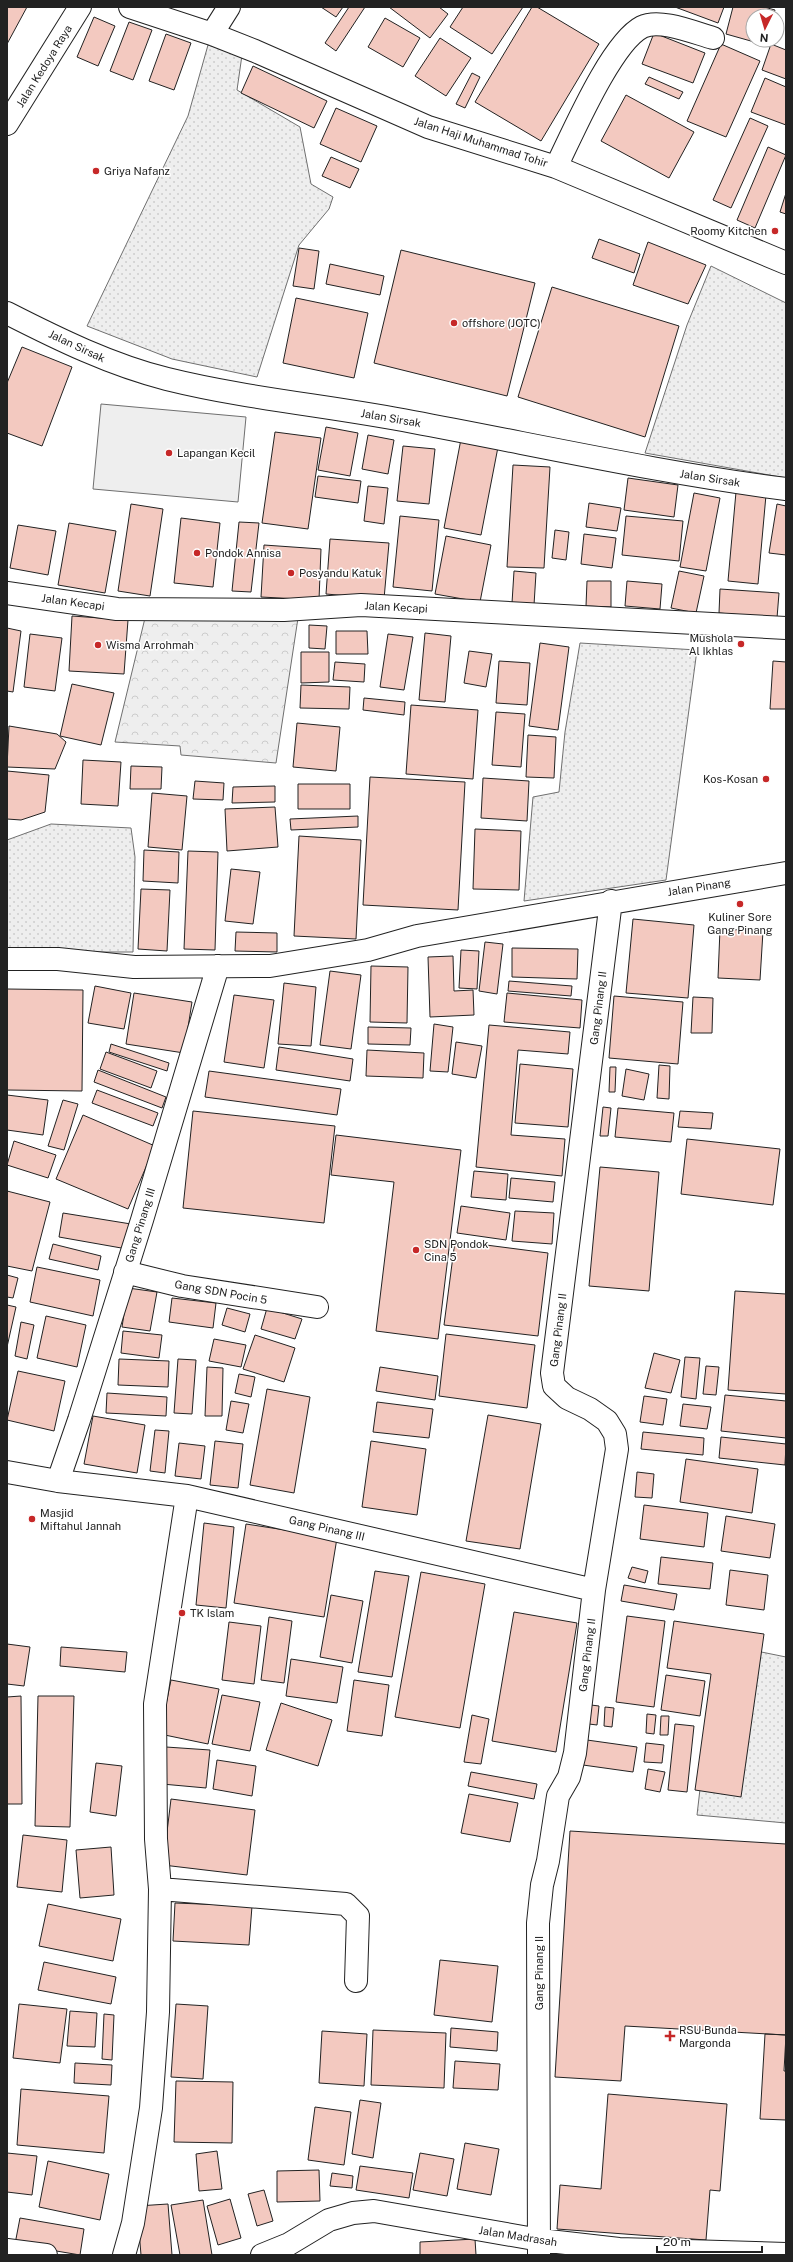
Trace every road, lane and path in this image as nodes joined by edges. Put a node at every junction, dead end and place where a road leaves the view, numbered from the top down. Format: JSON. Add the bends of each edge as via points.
{"nodes":[{"id":1,"x":80,"y":7,"type":"edge"},
{"id":2,"x":130,"y":7,"type":"edge"},
{"id":3,"x":229,"y":7,"type":"edge"},
{"id":4,"x":212,"y":34,"type":"junction"},
{"id":5,"x":713,"y":38,"type":"dead end"},
{"id":6,"x":7,"y":124,"type":"edge"},
{"id":7,"x":556,"y":167,"type":"junction"},
{"id":8,"x":786,"y":263,"type":"edge"},
{"id":9,"x":7,"y":313,"type":"edge"},
{"id":10,"x":786,"y":489,"type":"edge"},
{"id":11,"x":7,"y":593,"type":"edge"},
{"id":12,"x":786,"y":628,"type":"edge"},
{"id":13,"x":786,"y":873,"type":"edge"},
{"id":14,"x":611,"y":901,"type":"junction"},
{"id":15,"x":7,"y":960,"type":"edge"},
{"id":16,"x":218,"y":966,"type":"junction"},
{"id":17,"x":125,"y":1272,"type":"junction"},
{"id":18,"x":317,"y":1307,"type":"dead end"},
{"id":19,"x":7,"y":1472,"type":"edge"},
{"id":20,"x":58,"y":1481,"type":"junction"},
{"id":21,"x":187,"y":1496,"type":"junction"},
{"id":22,"x":594,"y":1590,"type":"junction"},
{"id":23,"x":160,"y":1889,"type":"junction"},
{"id":24,"x":356,"y":1981,"type":"dead end"},
{"id":25,"x":540,"y":2248,"type":"edge"},
{"id":26,"x":7,"y":2250,"type":"edge"},
{"id":27,"x":292,"y":2250,"type":"edge"},
{"id":28,"x":786,"y":2254,"type":"edge"},
{"id":29,"x":46,"y":2255,"type":"edge"},
{"id":30,"x":124,"y":2255,"type":"edge"},
{"id":31,"x":262,"y":2255,"type":"edge"}],
"edges":[{"from":1,"to":6,"type":"street","name":"Jalan Kedoya Raya"},
{"from":2,"to":4,"type":"street","name":"Jalan Haji Muhammad Tohir"},
{"from":3,"to":4,"type":"street"},
{"from":4,"to":7,"type":"street","name":"Jalan Haji Muhammad Tohir","via":[[286,63],[428,127]]},
{"from":5,"to":7,"type":"street","via":[[663,25],[642,27],[618,51]]},
{"from":7,"to":8,"type":"street","name":"Jalan Haji Muhammad Tohir"},
{"from":9,"to":10,"type":"street","name":"Jalan Sirsak","via":[[105,359],[165,379],[235,394],[410,421],[673,472]]},
{"from":11,"to":12,"type":"street","name":"Jalan Kecapi","via":[[117,609],[284,610],[361,606]]},
{"from":13,"to":14,"type":"street","name":"Jalan Pinang"},
{"from":14,"to":16,"type":"street","via":[[417,936],[368,950],[270,966]]},
{"from":14,"to":22,"type":"street","name":"Gang Pinang II","via":[[552,1373],[554,1386],[567,1398],[607,1421],[615,1434],[617,1449],[614,1472]]},
{"from":15,"to":16,"type":"street","via":[[58,959],[134,967]]},
{"from":16,"to":17,"type":"street","name":"Gang Pinang III"},
{"from":17,"to":18,"type":"street","name":"Gang SDN Pocin 5","via":[[182,1286]]},
{"from":17,"to":20,"type":"street","name":"Gang Pinang III"},
{"from":19,"to":20,"type":"street","name":"Gang Pinang III"},
{"from":20,"to":21,"type":"street","name":"Gang Pinang III"},
{"from":21,"to":22,"type":"street","name":"Gang Pinang III"},
{"from":21,"to":23,"type":"street","via":[[155,1704],[156,1839]]},
{"from":22,"to":25,"type":"street","name":"Gang Pinang II","via":[[575,1752],[569,1777],[558,1796],[538,1923]]},
{"from":23,"to":24,"type":"street","via":[[346,1904],[358,1916]]},
{"from":23,"to":30,"type":"street","via":[[158,2012],[151,2108],[133,2223]]},
{"from":25,"to":27,"type":"street","name":"Jalan Madrasah","via":[[374,2211],[353,2213],[329,2220]]},
{"from":25,"to":28,"type":"street","name":"Jalan Madrasah"},
{"from":26,"to":29,"type":"street"},
{"from":27,"to":31,"type":"street","name":"Jalan Madrasah"}]}
